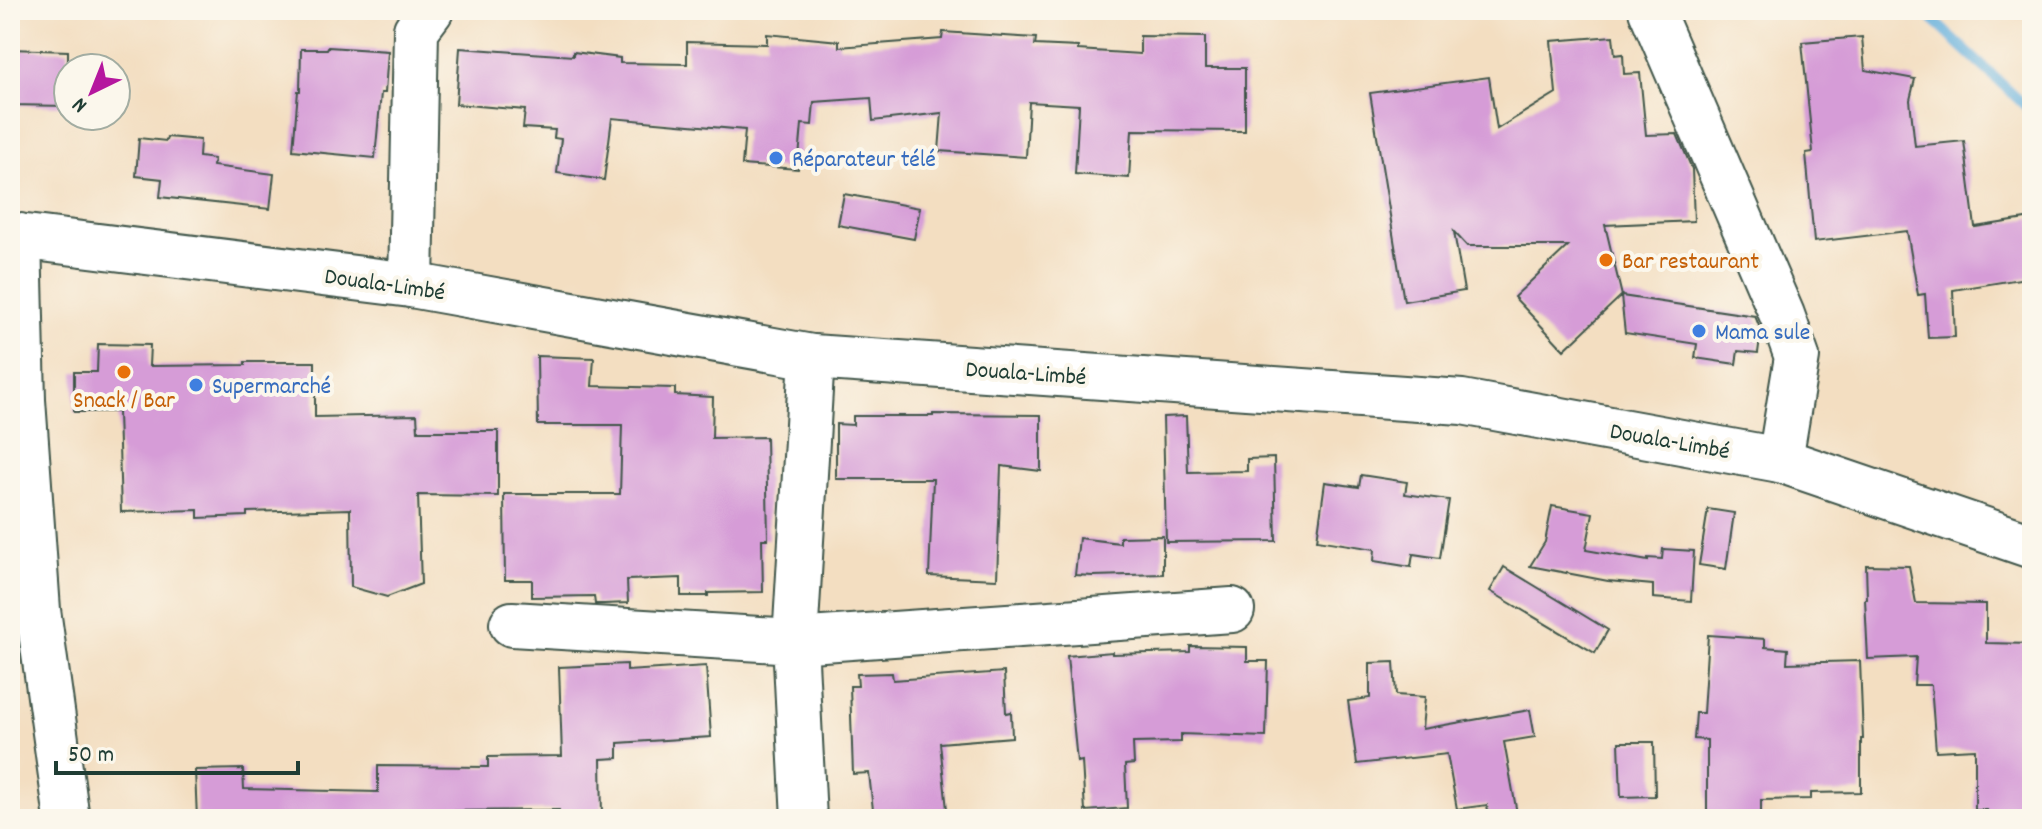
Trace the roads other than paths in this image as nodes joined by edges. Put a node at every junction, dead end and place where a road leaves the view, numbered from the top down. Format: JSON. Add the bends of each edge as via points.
{"nodes":[{"id":1,"x":431,"y":10,"type":"edge"},
{"id":2,"x":1651,"y":10,"type":"edge"},
{"id":3,"x":14,"y":235,"type":"edge"},
{"id":4,"x":411,"y":285,"type":"junction"},
{"id":5,"x":812,"y":357,"type":"junction"},
{"id":6,"x":1780,"y":460,"type":"junction"},
{"id":7,"x":2032,"y":546,"type":"edge"},
{"id":8,"x":24,"y":610,"type":"edge"},
{"id":9,"x":1232,"y":610,"type":"dead end"},
{"id":10,"x":512,"y":624,"type":"dead end"},
{"id":11,"x":795,"y":641,"type":"junction"},
{"id":12,"x":67,"y":819,"type":"edge"},
{"id":13,"x":804,"y":819,"type":"edge"}],
"edges":[{"from":1,"to":4,"type":"main road","via":[[416,30]]},
{"from":2,"to":6,"type":"main road","via":[[1797,357]]},
{"from":3,"to":4,"type":"main road","name":"Douala-Limbé"},
{"from":3,"to":8,"type":"main road","via":[[23,400]]},
{"from":4,"to":5,"type":"main road","name":"Douala-Limbé"},
{"from":5,"to":6,"type":"main road","name":"Douala-Limbé","via":[[1462,402]]},
{"from":5,"to":11,"type":"main road"},
{"from":6,"to":7,"type":"main road","name":"Douala-Limbé"},
{"from":8,"to":12,"type":"main road"},
{"from":9,"to":11,"type":"main road"},
{"from":10,"to":11,"type":"main road"},
{"from":11,"to":13,"type":"main road"}]}
